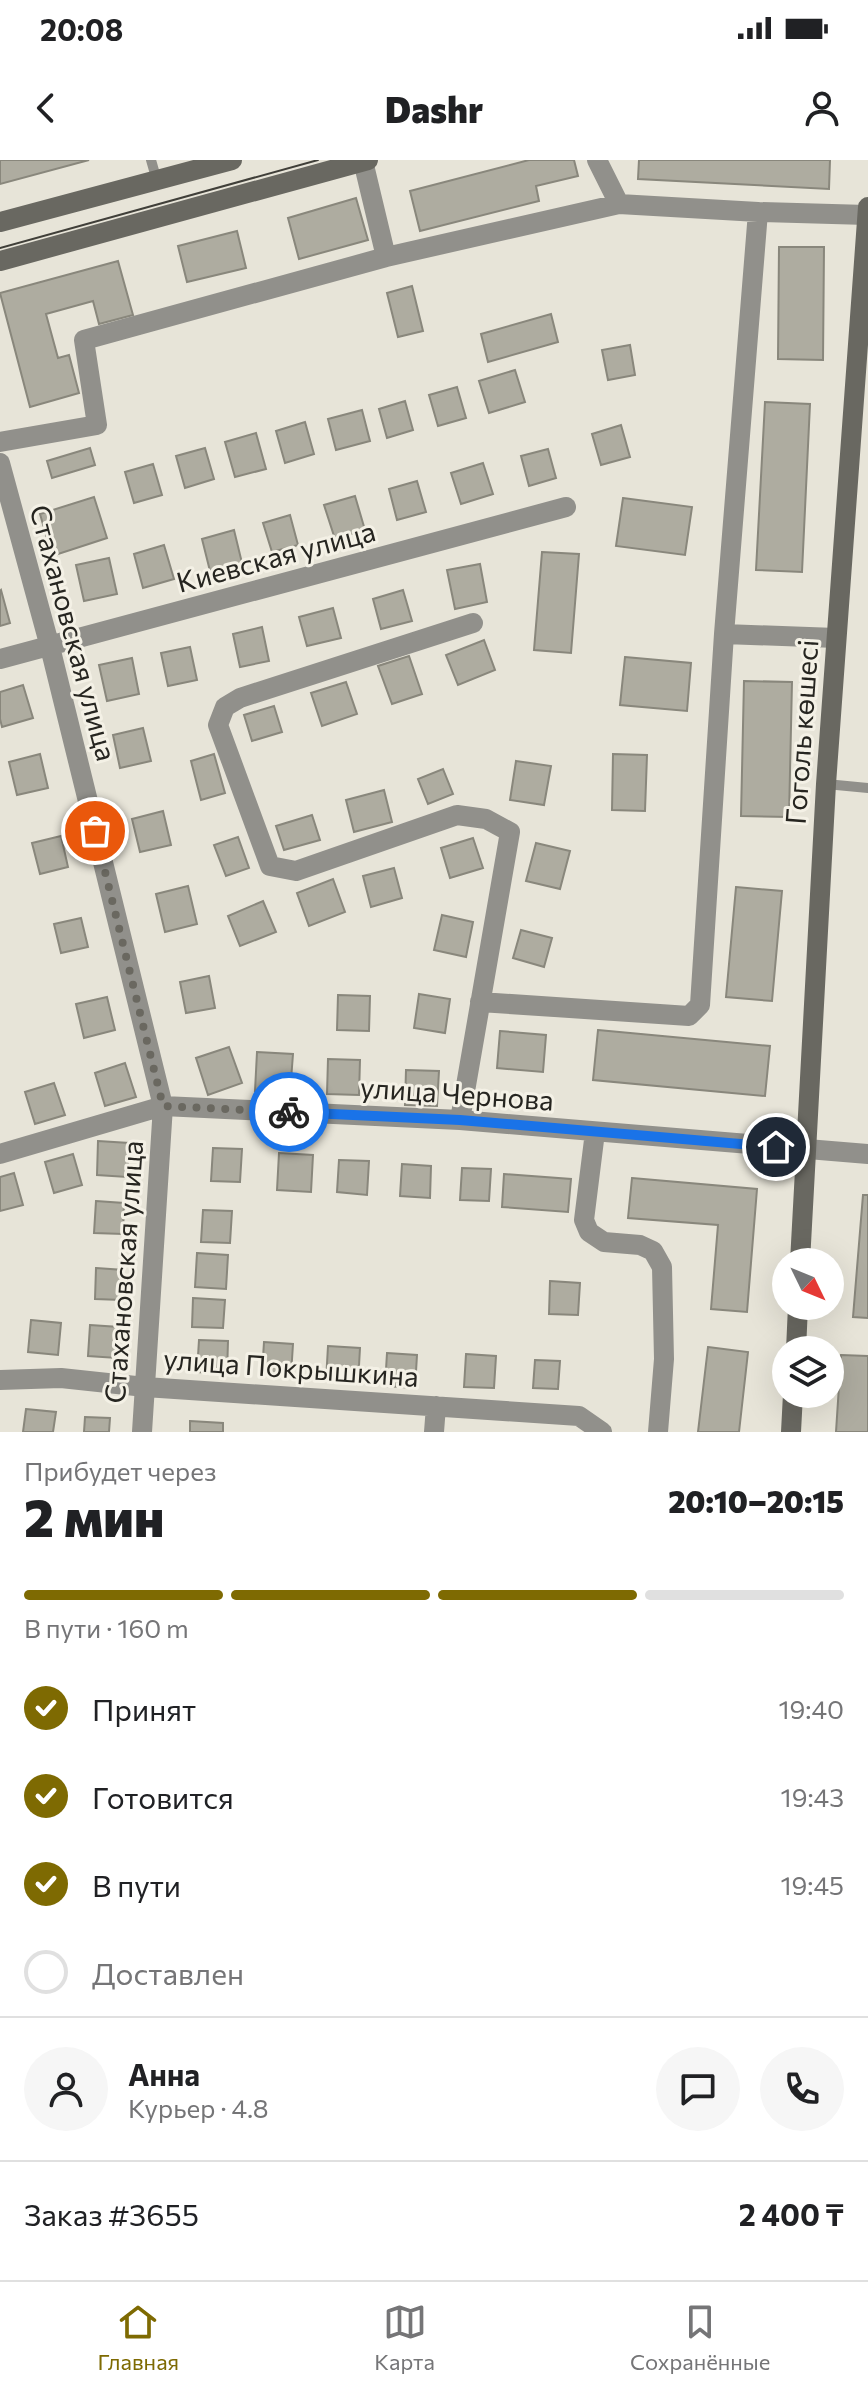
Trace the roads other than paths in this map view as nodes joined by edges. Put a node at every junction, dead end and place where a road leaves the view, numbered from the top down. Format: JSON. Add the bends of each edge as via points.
{"nodes":[{"id":1,"x":151,"y":160,"type":"edge"},
{"id":2,"x":232,"y":160,"type":"edge"},
{"id":3,"x":597,"y":160,"type":"edge"},
{"id":4,"x":365,"y":161,"type":"edge"},
{"id":5,"x":157,"y":181,"type":"junction"},
{"id":6,"x":619,"y":204,"type":"junction"},
{"id":7,"x":868,"y":207,"type":"edge"},
{"id":8,"x":758,"y":212,"type":"junction"},
{"id":9,"x":867,"y":215,"type":"edge"},
{"id":10,"x":0,"y":222,"type":"edge"},
{"id":11,"x":386,"y":257,"type":"junction"},
{"id":12,"x":0,"y":261,"type":"edge"},
{"id":13,"x":0,"y":442,"type":"edge"},
{"id":14,"x":0,"y":463,"type":"edge"},
{"id":15,"x":566,"y":507,"type":"dead end"},
{"id":16,"x":473,"y":623,"type":"dead end"},
{"id":17,"x":724,"y":634,"type":"junction"},
{"id":18,"x":836,"y":638,"type":"junction"},
{"id":19,"x":50,"y":647,"type":"junction"},
{"id":20,"x":0,"y":659,"type":"edge"},
{"id":21,"x":826,"y":784,"type":"junction"},
{"id":22,"x":868,"y":788,"type":"edge"},
{"id":23,"x":480,"y":1002,"type":"junction"},
{"id":24,"x":163,"y":1106,"type":"junction"},
{"id":25,"x":460,"y":1120,"type":"junction"},
{"id":26,"x":595,"y":1132,"type":"junction"},
{"id":27,"x":807,"y":1150,"type":"junction"},
{"id":28,"x":0,"y":1154,"type":"edge"},
{"id":29,"x":868,"y":1154,"type":"edge"},
{"id":30,"x":801,"y":1248,"type":"edge"},
{"id":31,"x":0,"y":1380,"type":"edge"},
{"id":32,"x":145,"y":1387,"type":"junction"},
{"id":33,"x":436,"y":1406,"type":"junction"},
{"id":34,"x":792,"y":1408,"type":"edge"},
{"id":35,"x":142,"y":1432,"type":"edge"},
{"id":36,"x":434,"y":1432,"type":"edge"},
{"id":37,"x":602,"y":1432,"type":"edge"},
{"id":38,"x":658,"y":1432,"type":"edge"},
{"id":39,"x":791,"y":1432,"type":"edge"}],
"edges":[{"from":1,"to":5,"type":"lane"},
{"from":2,"to":5,"type":"main road"},
{"from":3,"to":6,"type":"street"},
{"from":4,"to":11,"type":"street"},
{"from":4,"to":12,"type":"main road"},
{"from":5,"to":10,"type":"main road"},
{"from":6,"to":8,"type":"street"},
{"from":6,"to":11,"type":"street"},
{"from":7,"to":9,"type":"main road","name":"Гоголь көшесі"},
{"from":8,"to":9,"type":"street"},
{"from":8,"to":17,"type":"street"},
{"from":9,"to":18,"type":"main road","name":"Гоголь көшесі","via":[[855,448]]},
{"from":11,"to":13,"type":"street","via":[[84,340],[97,425]]},
{"from":14,"to":19,"type":"street","name":"Стахановская улица"},
{"from":15,"to":19,"type":"street","name":"Киевская улица"},
{"from":16,"to":23,"type":"street","via":[[240,698],[225,707],[218,725],[270,866],[296,871],[457,815],[486,819],[510,832]]},
{"from":17,"to":18,"type":"street"},
{"from":17,"to":23,"type":"street","via":[[700,1005],[689,1016]]},
{"from":18,"to":21,"type":"main road","name":"Гоголь көшесі"},
{"from":19,"to":20,"type":"street","name":"Киевская улица"},
{"from":19,"to":24,"type":"street","name":"Стахановская улица"},
{"from":21,"to":22,"type":"lane"},
{"from":21,"to":27,"type":"main road","name":"Гоголь көшесі"},
{"from":23,"to":25,"type":"street"},
{"from":24,"to":25,"type":"street","name":"улица Чернова"},
{"from":24,"to":28,"type":"street","name":"улица Чернова"},
{"from":24,"to":32,"type":"street","name":"Стахановская улица"},
{"from":25,"to":26,"type":"street","name":"улица Чернова"},
{"from":26,"to":27,"type":"street","name":"улица Чернова"},
{"from":26,"to":38,"type":"street","via":[[584,1220],[589,1232],[604,1242],[653,1251],[662,1267],[664,1359]]},
{"from":27,"to":29,"type":"street","name":"улица Чернова"},
{"from":27,"to":30,"type":"main road","name":"Гоголь көшесі"},
{"from":31,"to":32,"type":"street","name":"улица Покрышкина","via":[[61,1378]]},
{"from":32,"to":33,"type":"street","name":"улица Покрышкина"},
{"from":32,"to":35,"type":"street","name":"Стахановская улица"},
{"from":33,"to":36,"type":"street","name":"улица Покрышкина"},
{"from":33,"to":37,"type":"street","name":"улица Покрышкина","via":[[579,1416]]},
{"from":34,"to":39,"type":"main road"}]}
